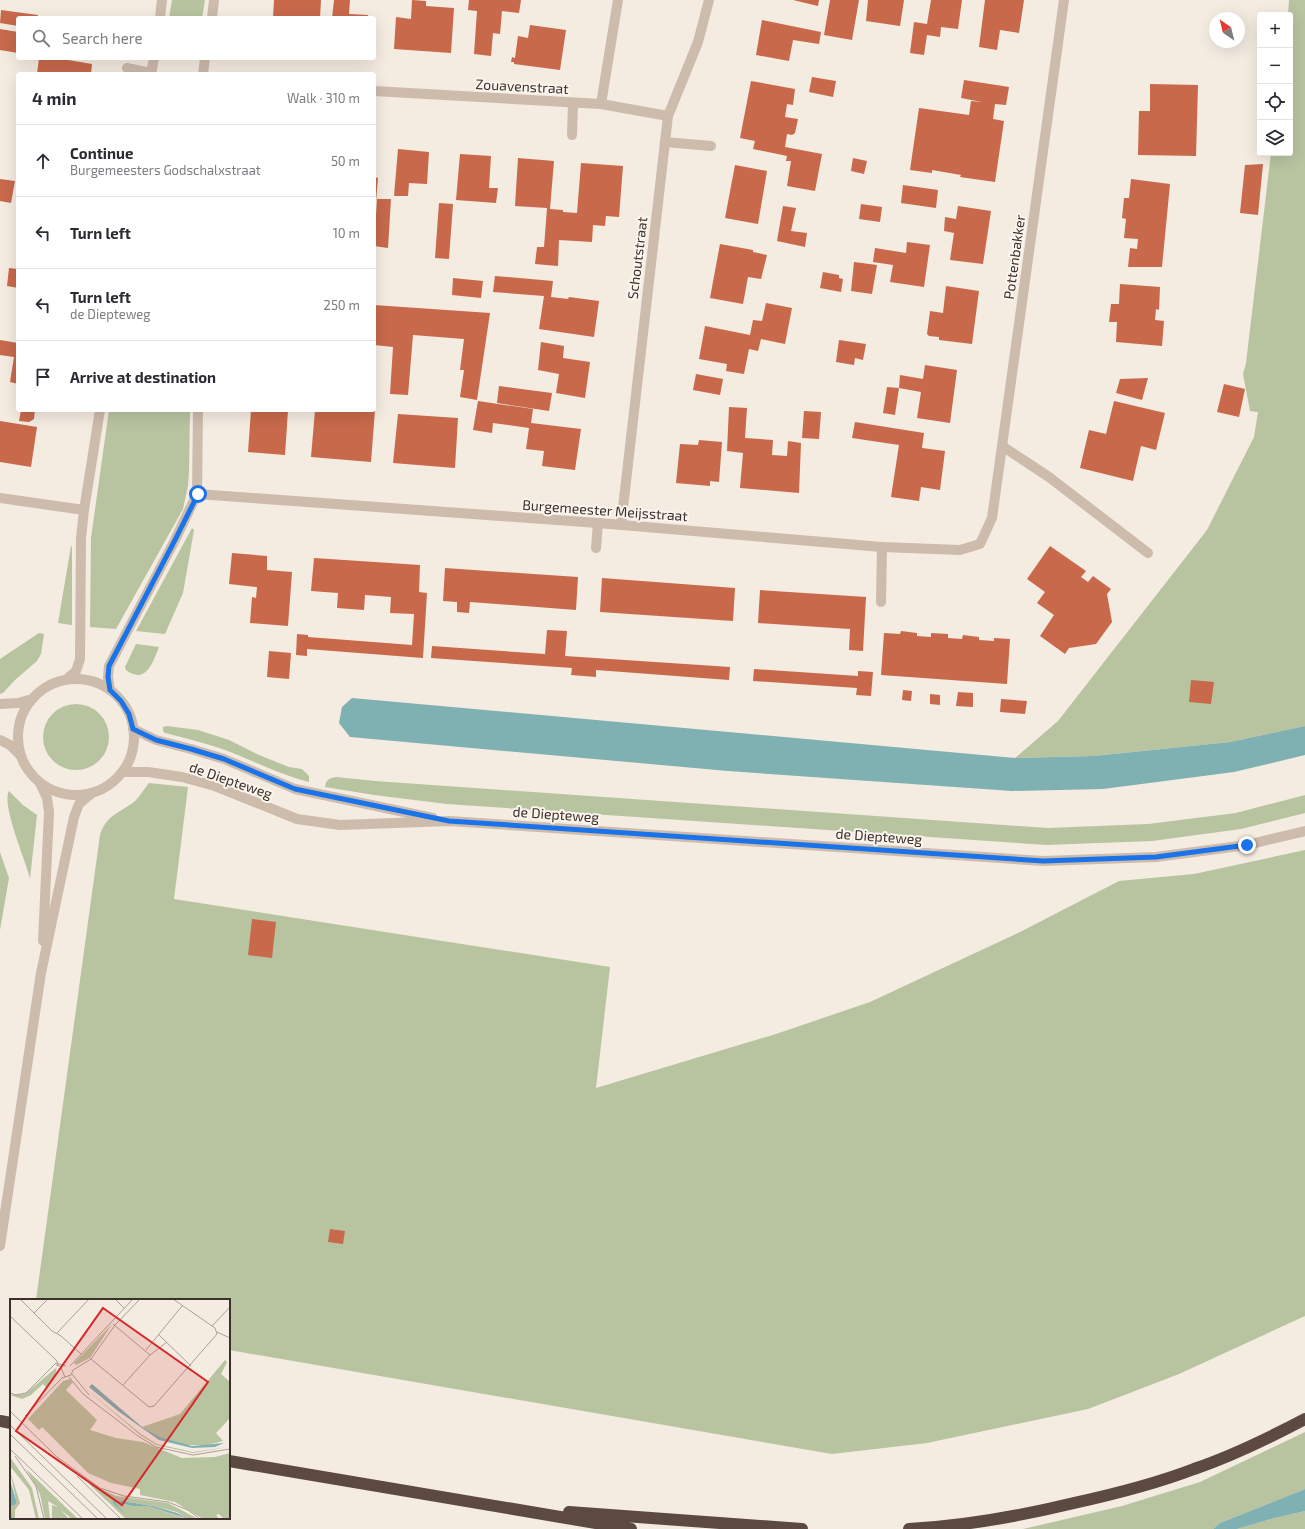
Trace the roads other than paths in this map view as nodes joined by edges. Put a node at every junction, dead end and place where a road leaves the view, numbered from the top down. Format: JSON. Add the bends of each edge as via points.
{"nodes":[{"id":1,"x":162,"y":0,"type":"edge"},
{"id":2,"x":214,"y":0,"type":"edge"},
{"id":3,"x":618,"y":0,"type":"edge"},
{"id":4,"x":709,"y":0,"type":"edge"},
{"id":5,"x":1064,"y":0,"type":"edge"},
{"id":6,"x":160,"y":16,"type":"edge"},
{"id":7,"x":212,"y":16,"type":"edge"},
{"id":8,"x":154,"y":60,"type":"edge"},
{"id":9,"x":205,"y":60,"type":"edge"},
{"id":10,"x":127,"y":68,"type":"dead end"},
{"id":11,"x":145,"y":72,"type":"edge"},
{"id":12,"x":154,"y":72,"type":"edge"},
{"id":13,"x":203,"y":72,"type":"edge"},
{"id":14,"x":376,"y":91,"type":"edge"},
{"id":15,"x":573,"y":103,"type":"junction"},
{"id":16,"x":601,"y":104,"type":"junction"},
{"id":17,"x":668,"y":116,"type":"junction"},
{"id":18,"x":572,"y":135,"type":"dead end"},
{"id":19,"x":665,"y":142,"type":"junction"},
{"id":20,"x":711,"y":146,"type":"dead end"},
{"id":21,"x":100,"y":412,"type":"edge"},
{"id":22,"x":198,"y":412,"type":"edge"},
{"id":23,"x":1002,"y":446,"type":"junction"},
{"id":24,"x":198,"y":494,"type":"junction"},
{"id":25,"x":0,"y":498,"type":"edge"},
{"id":26,"x":84,"y":510,"type":"junction"},
{"id":27,"x":992,"y":518,"type":"joint"},
{"id":28,"x":598,"y":523,"type":"junction"},
{"id":29,"x":621,"y":525,"type":"junction"},
{"id":30,"x":882,"y":547,"type":"junction"},
{"id":31,"x":596,"y":548,"type":"dead end"},
{"id":32,"x":1148,"y":553,"type":"dead end"},
{"id":33,"x":881,"y":602,"type":"dead end"},
{"id":34,"x":67,"y":679,"type":"junction"},
{"id":35,"x":110,"y":690,"type":"junction"},
{"id":36,"x":32,"y":699,"type":"junction"},
{"id":37,"x":0,"y":704,"type":"edge"},
{"id":38,"x":133,"y":729,"type":"junction"},
{"id":39,"x":0,"y":740,"type":"edge"},
{"id":40,"x":21,"y":756,"type":"junction"},
{"id":41,"x":122,"y":772,"type":"junction"},
{"id":42,"x":40,"y":783,"type":"junction"},
{"id":43,"x":92,"y":793,"type":"junction"},
{"id":44,"x":449,"y":821,"type":"junction"},
{"id":45,"x":1305,"y":831,"type":"edge"},
{"id":46,"x":41,"y":973,"type":"junction"},
{"id":47,"x":0,"y":1246,"type":"edge"},
{"id":48,"x":1305,"y":1419,"type":"edge"},
{"id":49,"x":0,"y":1421,"type":"edge"},
{"id":50,"x":10,"y":1423,"type":"edge"},
{"id":51,"x":230,"y":1461,"type":"edge"},
{"id":52,"x":488,"y":1506,"type":"junction"},
{"id":53,"x":631,"y":1529,"type":"edge"},
{"id":54,"x":802,"y":1529,"type":"edge"},
{"id":55,"x":909,"y":1529,"type":"edge"}],
"edges":[{"from":1,"to":6,"type":"street"},
{"from":2,"to":7,"type":"street"},
{"from":3,"to":16,"type":"street"},
{"from":4,"to":17,"type":"street","name":"Schoutstraat","via":[[698,42]]},
{"from":5,"to":23,"type":"street","name":"Pottenbakker"},
{"from":8,"to":12,"type":"street"},
{"from":9,"to":13,"type":"street"},
{"from":10,"to":11,"type":"street"},
{"from":14,"to":15,"type":"street","name":"Zouavenstraat"},
{"from":15,"to":16,"type":"street","name":"Zouavenstraat"},
{"from":15,"to":18,"type":"street"},
{"from":16,"to":17,"type":"street","name":"Zouavenstraat"},
{"from":17,"to":19,"type":"street","name":"Schoutstraat"},
{"from":19,"to":20,"type":"street"},
{"from":19,"to":29,"type":"street","name":"Schoutstraat"},
{"from":21,"to":26,"type":"street"},
{"from":22,"to":24,"type":"street"},
{"from":23,"to":27,"type":"street","name":"Pottenbakker"},
{"from":23,"to":32,"type":"street","via":[[1049,477]]},
{"from":24,"to":28,"type":"street","name":"Burgemeester Meijsstraat"},
{"from":24,"to":35,"type":"street","via":[[109,666]]},
{"from":25,"to":26,"type":"street"},
{"from":26,"to":34,"type":"street","via":[[81,538],[80,659],[76,671]]},
{"from":27,"to":30,"type":"street","name":"Burgemeester Meijsstraat","via":[[980,544],[960,550]]},
{"from":28,"to":29,"type":"street","name":"Burgemeester Meijsstraat"},
{"from":28,"to":31,"type":"street"},
{"from":29,"to":30,"type":"street","name":"Burgemeester Meijsstraat"},
{"from":30,"to":33,"type":"street"},
{"from":34,"to":35,"type":"street","via":[[82,679]]},
{"from":34,"to":36,"type":"street","via":[[54,683]]},
{"from":35,"to":38,"type":"street","via":[[129,714]]},
{"from":36,"to":37,"type":"street"},
{"from":36,"to":40,"type":"street","via":[[23,712],[18,726]]},
{"from":38,"to":41,"type":"street","via":[[130,759]]},
{"from":38,"to":44,"type":"street","name":"de Diepteweg","via":[[156,740],[224,759],[295,789]]},
{"from":39,"to":40,"type":"street","via":[[10,745]]},
{"from":40,"to":42,"type":"street","via":[[29,772]]},
{"from":41,"to":43,"type":"street","via":[[109,785]]},
{"from":41,"to":44,"type":"street","name":"de Diepteweg","via":[[148,772],[182,777],[215,786],[297,819],[340,825]]},
{"from":42,"to":43,"type":"street","via":[[65,794]]},
{"from":42,"to":46,"type":"street","via":[[49,812]]},
{"from":43,"to":46,"type":"street","via":[[79,804],[74,817]]},
{"from":44,"to":45,"type":"street","name":"de Diepteweg","via":[[1043,861],[1156,857],[1247,845]]},
{"from":46,"to":47,"type":"street"},
{"from":48,"to":55,"type":"highway","via":[[1273,1436],[1194,1469],[1121,1493],[1022,1515],[937,1528]]},
{"from":49,"to":50,"type":"highway"},
{"from":51,"to":52,"type":"highway"},
{"from":52,"to":53,"type":"highway"},
{"from":52,"to":54,"type":"highway"}]}
